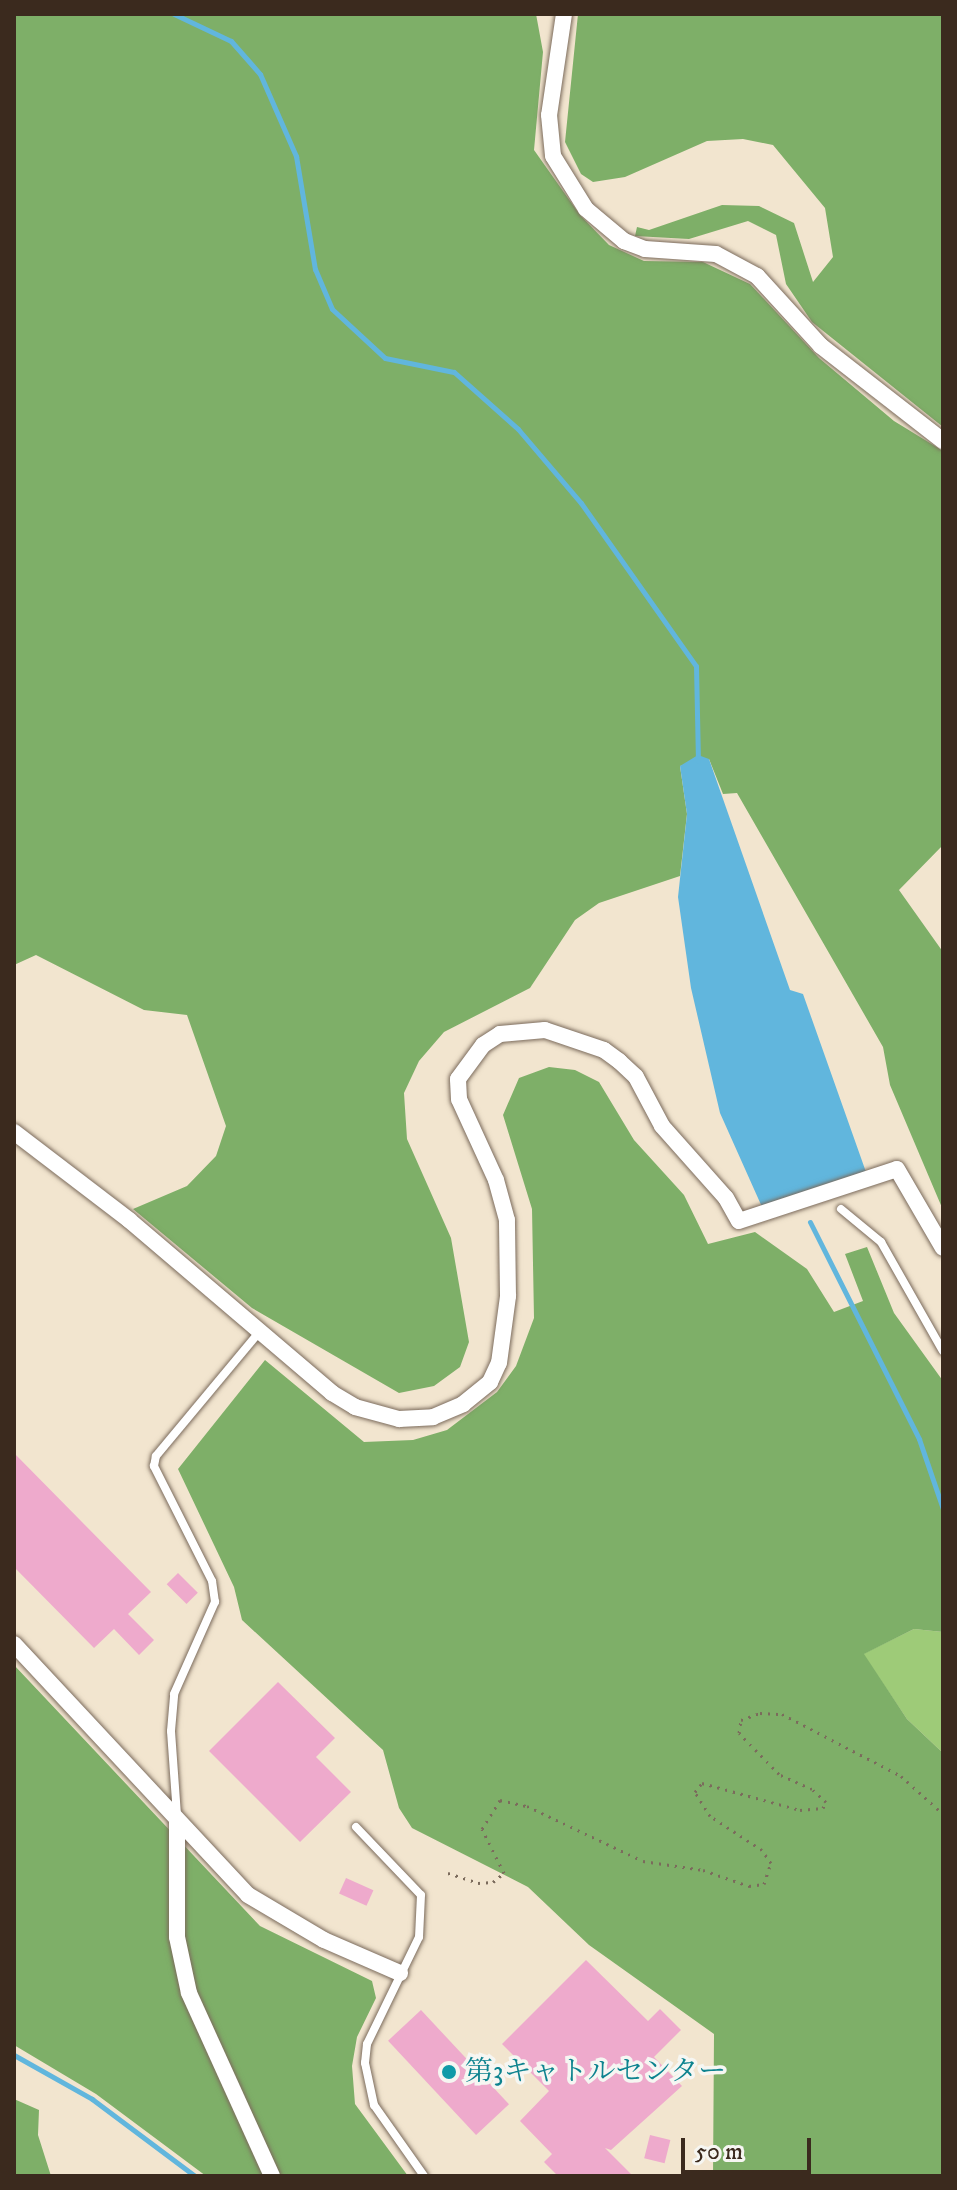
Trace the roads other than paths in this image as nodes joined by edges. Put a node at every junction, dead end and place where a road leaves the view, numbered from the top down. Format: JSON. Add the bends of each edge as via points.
{"nodes":[{"id":1,"x":564,"y":14,"type":"edge"},
{"id":2,"x":943,"y":441,"type":"edge"},
{"id":3,"x":14,"y":1132,"type":"edge"},
{"id":4,"x":841,"y":1209,"type":"dead end"},
{"id":5,"x":943,"y":1248,"type":"edge"},
{"id":6,"x":261,"y":1329,"type":"junction"},
{"id":7,"x":943,"y":1351,"type":"edge"},
{"id":8,"x":14,"y":1644,"type":"edge"},
{"id":9,"x":177,"y":1821,"type":"junction"},
{"id":10,"x":356,"y":1827,"type":"dead end"},
{"id":11,"x":400,"y":1973,"type":"junction"},
{"id":12,"x":272,"y":2176,"type":"edge"},
{"id":13,"x":424,"y":2176,"type":"edge"}],
"edges":[{"from":1,"to":2,"type":"street","via":[[549,115],[553,156],[586,209],[624,241],[645,249],[716,254],[757,276],[821,346]]},
{"from":3,"to":6,"type":"street"},
{"from":4,"to":7,"type":"lane","via":[[881,1242]]},
{"from":5,"to":6,"type":"street","via":[[897,1169],[739,1221],[726,1198],[662,1126],[636,1077],[619,1061],[604,1050],[545,1030],[514,1031],[483,1045],[458,1079],[459,1099],[496,1180],[507,1220],[503,1346],[490,1382],[463,1404],[433,1417],[378,1415],[332,1393]]},
{"from":6,"to":9,"type":"lane","via":[[156,1456],[154,1466],[212,1581],[215,1602],[174,1694]]},
{"from":8,"to":9,"type":"street"},
{"from":9,"to":11,"type":"street","via":[[248,1895],[324,1940]]},
{"from":9,"to":12,"type":"street","via":[[177,1937],[189,1993]]},
{"from":10,"to":11,"type":"lane","via":[[421,1895],[419,1937]]},
{"from":11,"to":13,"type":"lane","via":[[367,2044],[366,2082],[374,2105]]}]}
